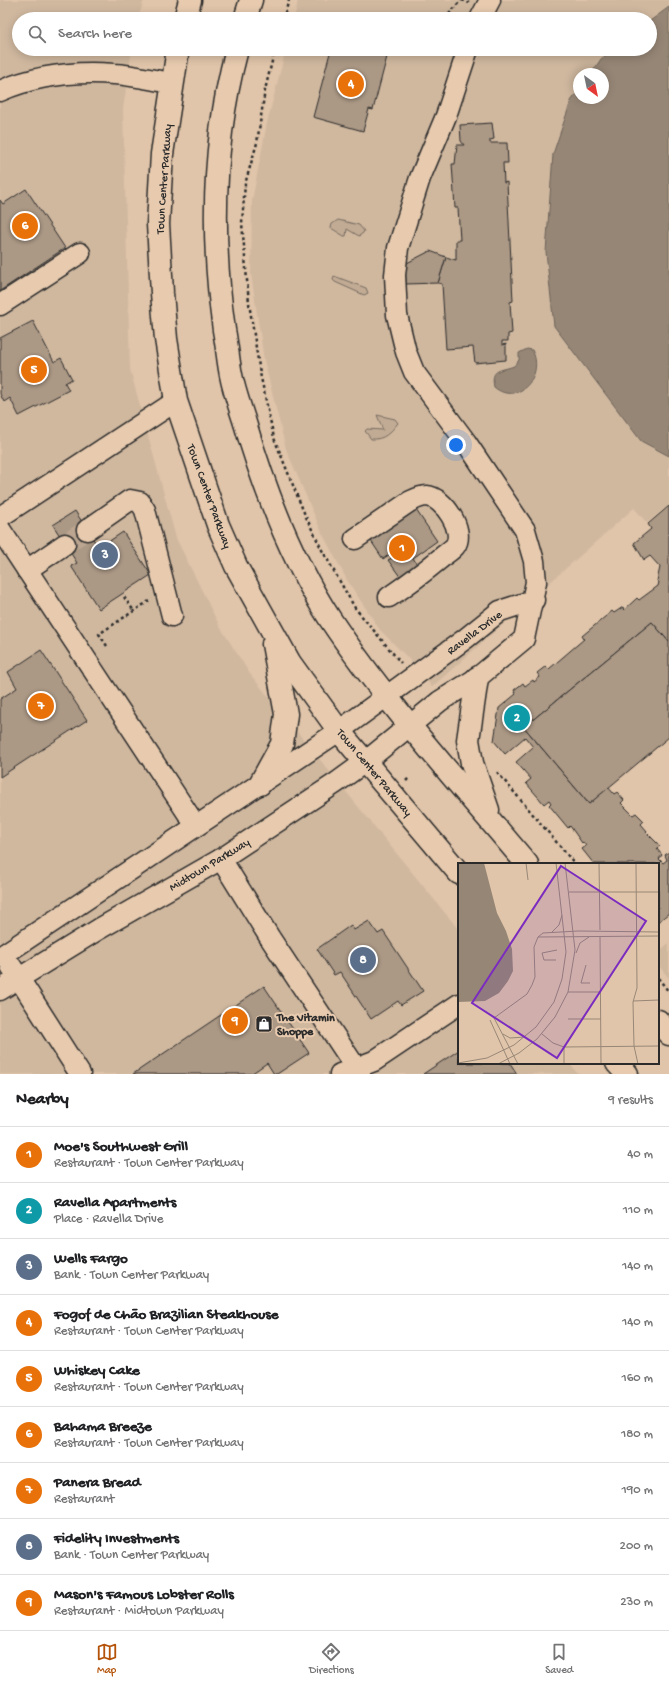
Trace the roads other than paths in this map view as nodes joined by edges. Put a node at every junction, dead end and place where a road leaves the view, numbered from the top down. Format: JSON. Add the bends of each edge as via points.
{"nodes":[{"id":1,"x":190,"y":0,"type":"edge"},
{"id":2,"x":490,"y":0,"type":"edge"},
{"id":3,"x":187,"y":12,"type":"edge"},
{"id":4,"x":484,"y":12,"type":"edge"},
{"id":5,"x":177,"y":56,"type":"edge"},
{"id":6,"x":235,"y":56,"type":"edge"},
{"id":7,"x":466,"y":56,"type":"edge"},
{"id":8,"x":171,"y":83,"type":"junction"},
{"id":9,"x":0,"y":90,"type":"edge"},
{"id":10,"x":80,"y":253,"type":"dead end"},
{"id":11,"x":0,"y":305,"type":"edge"},
{"id":12,"x":176,"y":401,"type":"junction"},
{"id":13,"x":0,"y":517,"type":"edge"},
{"id":14,"x":0,"y":529,"type":"edge"},
{"id":15,"x":87,"y":530,"type":"tunnel mouth"},
{"id":16,"x":355,"y":539,"type":"dead end"},
{"id":17,"x":65,"y":544,"type":"tunnel mouth"},
{"id":18,"x":27,"y":570,"type":"junction"},
{"id":19,"x":389,"y":597,"type":"dead end"},
{"id":20,"x":534,"y":600,"type":"junction"},
{"id":21,"x":172,"y":616,"type":"dead end"},
{"id":22,"x":271,"y":631,"type":"junction"},
{"id":23,"x":477,"y":678,"type":"junction"},
{"id":24,"x":386,"y":696,"type":"junction"},
{"id":25,"x":409,"y":725,"type":"junction"},
{"id":26,"x":340,"y":730,"type":"junction"},
{"id":27,"x":365,"y":762,"type":"junction"},
{"id":28,"x":260,"y":784,"type":"junction"},
{"id":29,"x":492,"y":822,"type":"junction"},
{"id":30,"x":196,"y":826,"type":"junction"},
{"id":31,"x":221,"y":859,"type":"junction"},
{"id":32,"x":526,"y":863,"type":"edge"},
{"id":33,"x":458,"y":872,"type":"edge"},
{"id":34,"x":1,"y":954,"type":"edge"},
{"id":35,"x":18,"y":978,"type":"junction"},
{"id":36,"x":0,"y":990,"type":"edge"},
{"id":37,"x":458,"y":1005,"type":"edge"},
{"id":38,"x":659,"y":1022,"type":"edge"},
{"id":39,"x":669,"y":1034,"type":"edge"},
{"id":40,"x":619,"y":1064,"type":"edge"},
{"id":41,"x":352,"y":1072,"type":"edge"},
{"id":42,"x":80,"y":1074,"type":"edge"},
{"id":43,"x":627,"y":1074,"type":"edge"}],
"edges":[{"from":1,"to":3,"type":"main road"},
{"from":2,"to":4,"type":"street"},
{"from":5,"to":8,"type":"main road","name":"Town Center Parkway"},
{"from":6,"to":24,"type":"main road","via":[[227,95],[216,194],[220,300],[231,375],[254,456],[287,539],[329,617]]},
{"from":7,"to":20,"type":"street","via":[[446,116],[420,178],[398,248],[395,276],[397,315],[414,372],[526,530],[534,561]]},
{"from":8,"to":9,"type":"street","via":[[116,74],[79,72]]},
{"from":8,"to":12,"type":"main road","name":"Town Center Parkway","via":[[162,154],[158,224],[166,339]]},
{"from":10,"to":11,"type":"street"},
{"from":12,"to":13,"type":"street"},
{"from":12,"to":22,"type":"main road","name":"Town Center Parkway","via":[[218,525],[236,566]]},
{"from":14,"to":18,"type":"street"},
{"from":15,"to":21,"type":"street","via":[[130,500],[140,502],[145,510]]},
{"from":16,"to":19,"type":"street","via":[[409,502],[426,496],[440,502],[458,528],[459,536],[455,546],[413,581]]},
{"from":17,"to":18,"type":"street"},
{"from":18,"to":30,"type":"street"},
{"from":20,"to":23,"type":"street","via":[[524,639]]},
{"from":20,"to":24,"type":"street","name":"Ravella Drive","via":[[500,611]]},
{"from":22,"to":26,"type":"main road","name":"Town Center Parkway","via":[[290,663]]},
{"from":22,"to":28,"type":"main road","via":[[286,714],[282,744]]},
{"from":23,"to":25,"type":"street","via":[[440,701]]},
{"from":23,"to":29,"type":"main road","via":[[468,740],[472,763]]},
{"from":24,"to":25,"type":"main road"},
{"from":24,"to":26,"type":"street"},
{"from":25,"to":27,"type":"street","name":"Midtown Parkway"},
{"from":25,"to":29,"type":"main road"},
{"from":26,"to":27,"type":"main road","name":"Town Center Parkway"},
{"from":26,"to":28,"type":"street"},
{"from":27,"to":31,"type":"street","name":"Midtown Parkway"},
{"from":27,"to":33,"type":"main road","name":"Town Center Parkway"},
{"from":28,"to":30,"type":"street"},
{"from":29,"to":32,"type":"main road"},
{"from":30,"to":34,"type":"street"},
{"from":31,"to":35,"type":"street","name":"Midtown Parkway"},
{"from":31,"to":41,"type":"street"},
{"from":34,"to":35,"type":"street"},
{"from":35,"to":36,"type":"street","name":"Midtown Parkway"},
{"from":35,"to":42,"type":"street"},
{"from":37,"to":41,"type":"street","via":[[374,1061]]},
{"from":38,"to":39,"type":"main road"},
{"from":40,"to":43,"type":"main road"}]}
